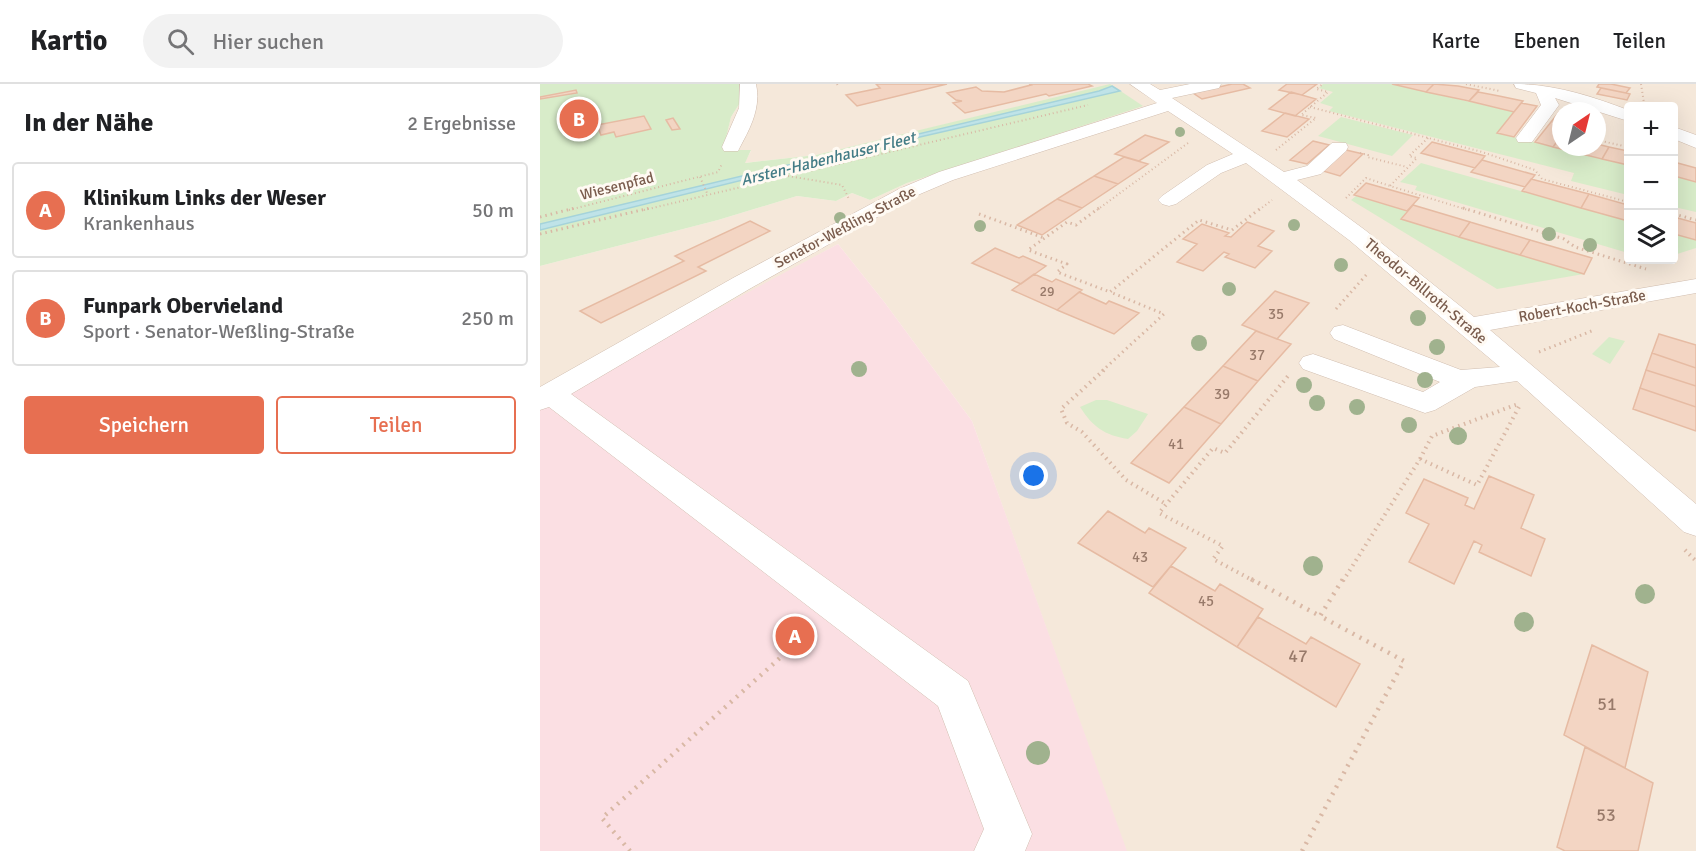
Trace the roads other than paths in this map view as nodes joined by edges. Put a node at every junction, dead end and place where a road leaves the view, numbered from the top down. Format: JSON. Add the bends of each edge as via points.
{"nodes":[{"id":1,"x":748,"y":84,"type":"edge"},
{"id":2,"x":1138,"y":84,"type":"edge"},
{"id":3,"x":1213,"y":84,"type":"edge"},
{"id":4,"x":1522,"y":84,"type":"edge"},
{"id":5,"x":1543,"y":90,"type":"junction"},
{"id":6,"x":1165,"y":100,"type":"junction"},
{"id":7,"x":1624,"y":114,"type":"edge"},
{"id":8,"x":1678,"y":135,"type":"edge"},
{"id":9,"x":1525,"y":138,"type":"dead end"},
{"id":10,"x":1696,"y":142,"type":"edge"},
{"id":11,"x":730,"y":147,"type":"dead end"},
{"id":12,"x":1339,"y":147,"type":"road end"},
{"id":13,"x":1249,"y":158,"type":"junction"},
{"id":14,"x":1277,"y":188,"type":"junction"},
{"id":15,"x":1169,"y":200,"type":"dead end"},
{"id":16,"x":1688,"y":287,"type":"edge"},
{"id":17,"x":1336,"y":325,"type":"road end"},
{"id":18,"x":1468,"y":326,"type":"junction"},
{"id":19,"x":1301,"y":369,"type":"road end"},
{"id":20,"x":1522,"y":371,"type":"junction"},
{"id":21,"x":1465,"y":381,"type":"junction"},
{"id":22,"x":545,"y":397,"type":"edge"},
{"id":23,"x":1696,"y":523,"type":"edge"},
{"id":24,"x":997,"y":851,"type":"edge"}],
"edges":[{"from":1,"to":11,"type":"street","via":[[751,96]]},
{"from":2,"to":6,"type":"street","name":"Theodor-Billroth-Straße"},
{"from":3,"to":6,"type":"street","name":"Senator-Weßling-Straße"},
{"from":4,"to":5,"type":"street"},
{"from":5,"to":7,"type":"street"},
{"from":5,"to":9,"type":"street","via":[[1550,105]]},
{"from":6,"to":13,"type":"street","name":"Theodor-Billroth-Straße"},
{"from":6,"to":22,"type":"street","name":"Senator-Weßling-Straße","via":[[906,193]]},
{"from":8,"to":10,"type":"street"},
{"from":12,"to":14,"type":"street","via":[[1314,170]]},
{"from":13,"to":14,"type":"street","name":"Theodor-Billroth-Straße"},
{"from":13,"to":15,"type":"street","via":[[1214,169]]},
{"from":14,"to":18,"type":"street","name":"Theodor-Billroth-Straße","via":[[1318,207],[1361,237]]},
{"from":16,"to":18,"type":"street","name":"Robert-Koch-Straße"},
{"from":17,"to":21,"type":"street"},
{"from":18,"to":20,"type":"street","name":"Theodor-Billroth-Straße"},
{"from":19,"to":21,"type":"street","via":[[1425,403]]},
{"from":20,"to":21,"type":"street"},
{"from":20,"to":23,"type":"street","name":"Theodor-Billroth-Straße"},
{"from":22,"to":24,"type":"street","via":[[954,694],[1010,834]]}]}
